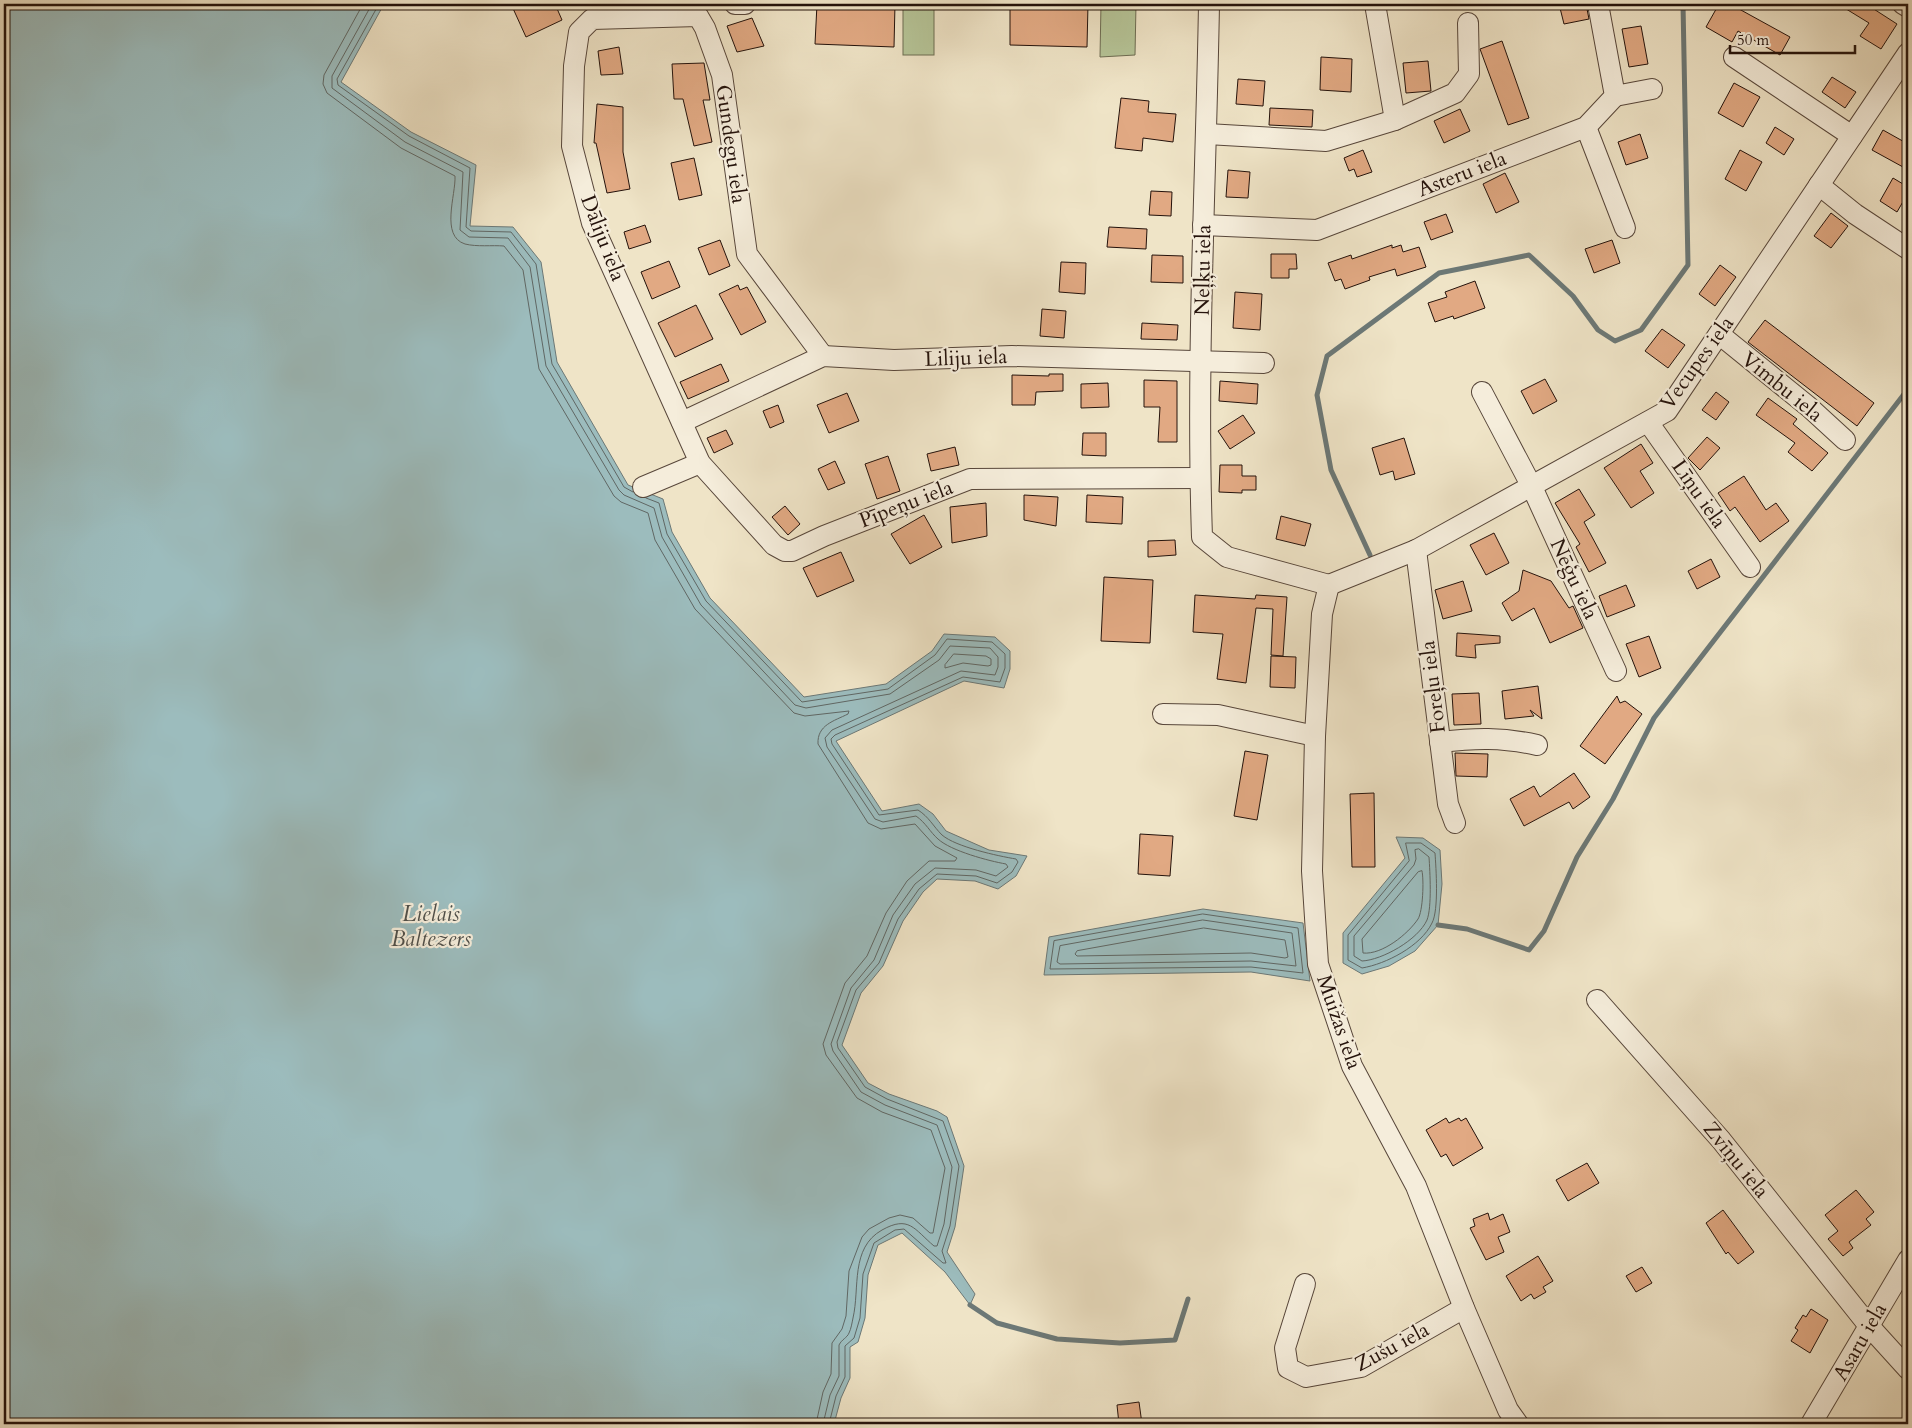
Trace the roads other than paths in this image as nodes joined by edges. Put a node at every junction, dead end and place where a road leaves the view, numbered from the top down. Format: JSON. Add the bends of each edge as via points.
{"nodes":[{"id":1,"x":735,"y":4,"type":"edge"},
{"id":2,"x":745,"y":4,"type":"edge"},
{"id":3,"x":1209,"y":4,"type":"edge"},
{"id":4,"x":1375,"y":4,"type":"edge"},
{"id":5,"x":1598,"y":4,"type":"edge"},
{"id":6,"x":1903,"y":4,"type":"edge"},
{"id":7,"x":1908,"y":7,"type":"edge"},
{"id":8,"x":698,"y":10,"type":"edge"},
{"id":9,"x":592,"y":19,"type":"joint"},
{"id":10,"x":1468,"y":23,"type":"dead end"},
{"id":11,"x":1908,"y":52,"type":"edge"},
{"id":12,"x":1734,"y":57,"type":"dead end"},
{"id":13,"x":1652,"y":89,"type":"dead end"},
{"id":14,"x":1615,"y":96,"type":"junction"},
{"id":15,"x":1395,"y":120,"type":"junction"},
{"id":16,"x":1586,"y":126,"type":"junction"},
{"id":17,"x":1207,"y":134,"type":"junction"},
{"id":18,"x":1852,"y":136,"type":"junction"},
{"id":19,"x":1819,"y":185,"type":"junction"},
{"id":20,"x":1203,"y":225,"type":"junction"},
{"id":21,"x":1625,"y":228,"type":"dead end"},
{"id":22,"x":1908,"y":250,"type":"edge"},
{"id":23,"x":1719,"y":334,"type":"junction"},
{"id":24,"x":823,"y":356,"type":"junction"},
{"id":25,"x":1202,"y":361,"type":"junction"},
{"id":26,"x":1264,"y":363,"type":"dead end"},
{"id":27,"x":1482,"y":392,"type":"dead end"},
{"id":28,"x":682,"y":422,"type":"junction"},
{"id":29,"x":1648,"y":422,"type":"junction"},
{"id":30,"x":1845,"y":440,"type":"dead end"},
{"id":31,"x":700,"y":463,"type":"junction"},
{"id":32,"x":1200,"y":478,"type":"junction"},
{"id":33,"x":643,"y":487,"type":"dead end"},
{"id":34,"x":1532,"y":487,"type":"junction"},
{"id":35,"x":1416,"y":550,"type":"junction"},
{"id":36,"x":1750,"y":567,"type":"dead end"},
{"id":37,"x":1329,"y":584,"type":"junction"},
{"id":38,"x":1616,"y":670,"type":"dead end"},
{"id":39,"x":1163,"y":714,"type":"dead end"},
{"id":40,"x":1315,"y":736,"type":"junction"},
{"id":41,"x":1440,"y":742,"type":"junction"},
{"id":42,"x":1537,"y":745,"type":"dead end"},
{"id":43,"x":1455,"y":823,"type":"dead end"},
{"id":44,"x":1597,"y":1000,"type":"dead end"},
{"id":45,"x":1908,"y":1260,"type":"edge"},
{"id":46,"x":1305,"y":1284,"type":"dead end"},
{"id":47,"x":1464,"y":1308,"type":"junction"},
{"id":48,"x":1869,"y":1326,"type":"junction"},
{"id":49,"x":1908,"y":1369,"type":"edge"},
{"id":50,"x":1518,"y":1424,"type":"edge"},
{"id":51,"x":1811,"y":1424,"type":"edge"}],
"edges":[{"from":1,"to":2,"type":"street"},
{"from":3,"to":17,"type":"street","name":"Neļķu iela"},
{"from":4,"to":15,"type":"street"},
{"from":5,"to":14,"type":"street"},
{"from":6,"to":7,"type":"street"},
{"from":8,"to":9,"type":"street","name":"Gundegu iela"},
{"from":8,"to":24,"type":"street","name":"Gundegu iela","via":[[722,75],[747,254]]},
{"from":9,"to":28,"type":"street","name":"Dāliju iela","via":[[579,32],[574,66],[572,146],[592,223]]},
{"from":10,"to":15,"type":"street","via":[[1469,74],[1455,93]]},
{"from":11,"to":18,"type":"street","name":"Vecupes iela"},
{"from":12,"to":18,"type":"street"},
{"from":13,"to":14,"type":"street"},
{"from":14,"to":16,"type":"street","name":"Asteru iela"},
{"from":15,"to":17,"type":"street","via":[[1326,141]]},
{"from":16,"to":20,"type":"street","name":"Asteru iela","via":[[1317,230]]},
{"from":16,"to":21,"type":"street"},
{"from":17,"to":20,"type":"street","name":"Neļķu iela"},
{"from":18,"to":19,"type":"street","name":"Vecupes iela"},
{"from":19,"to":22,"type":"street"},
{"from":19,"to":23,"type":"street","name":"Vecupes iela"},
{"from":20,"to":25,"type":"street","name":"Neļķu iela"},
{"from":23,"to":29,"type":"street","name":"Vecupes iela","via":[[1667,410]]},
{"from":23,"to":30,"type":"street","name":"Vimbu iela"},
{"from":24,"to":25,"type":"street","name":"Liliju iela","via":[[894,360],[1012,356]]},
{"from":24,"to":28,"type":"street","name":"Liliju iela"},
{"from":25,"to":26,"type":"street","name":"Liliju iela"},
{"from":25,"to":32,"type":"street","name":"Neļķu iela"},
{"from":27,"to":34,"type":"street","name":"Nēģu iela"},
{"from":28,"to":31,"type":"street","name":"Pīpeņu iela"},
{"from":29,"to":34,"type":"street","name":"Vecupes iela"},
{"from":29,"to":36,"type":"street","name":"Līņu iela"},
{"from":31,"to":32,"type":"street","name":"Pīpeņu iela","via":[[774,545],[785,551],[792,551],[970,479]]},
{"from":31,"to":33,"type":"street"},
{"from":32,"to":37,"type":"street","name":"Neļķu iela","via":[[1202,537],[1227,557]]},
{"from":34,"to":35,"type":"street","name":"Vecupes iela"},
{"from":34,"to":38,"type":"street","name":"Nēģu iela"},
{"from":35,"to":37,"type":"street","name":"Vecupes iela"},
{"from":35,"to":41,"type":"street","name":"Foreļu iela"},
{"from":37,"to":40,"type":"street","name":"Muižas iela","via":[[1322,614]]},
{"from":39,"to":40,"type":"street","via":[[1218,715]]},
{"from":40,"to":47,"type":"street","name":"Muižas iela","via":[[1312,871],[1318,964],[1352,1066],[1416,1186]]},
{"from":41,"to":42,"type":"street","via":[[1508,738]]},
{"from":41,"to":43,"type":"street","name":"Foreļu iela","via":[[1448,804]]},
{"from":44,"to":48,"type":"street","name":"Zvīņu iela","via":[[1720,1140]]},
{"from":45,"to":48,"type":"street","name":"Asaru iela"},
{"from":46,"to":47,"type":"street","name":"Zušu iela","via":[[1286,1348],[1288,1368],[1306,1377],[1361,1367]]},
{"from":47,"to":50,"type":"street","name":"Muižas iela","via":[[1508,1410]]},
{"from":48,"to":49,"type":"street","name":"Zvīņu iela"},
{"from":48,"to":51,"type":"street","name":"Asaru iela"}]}
